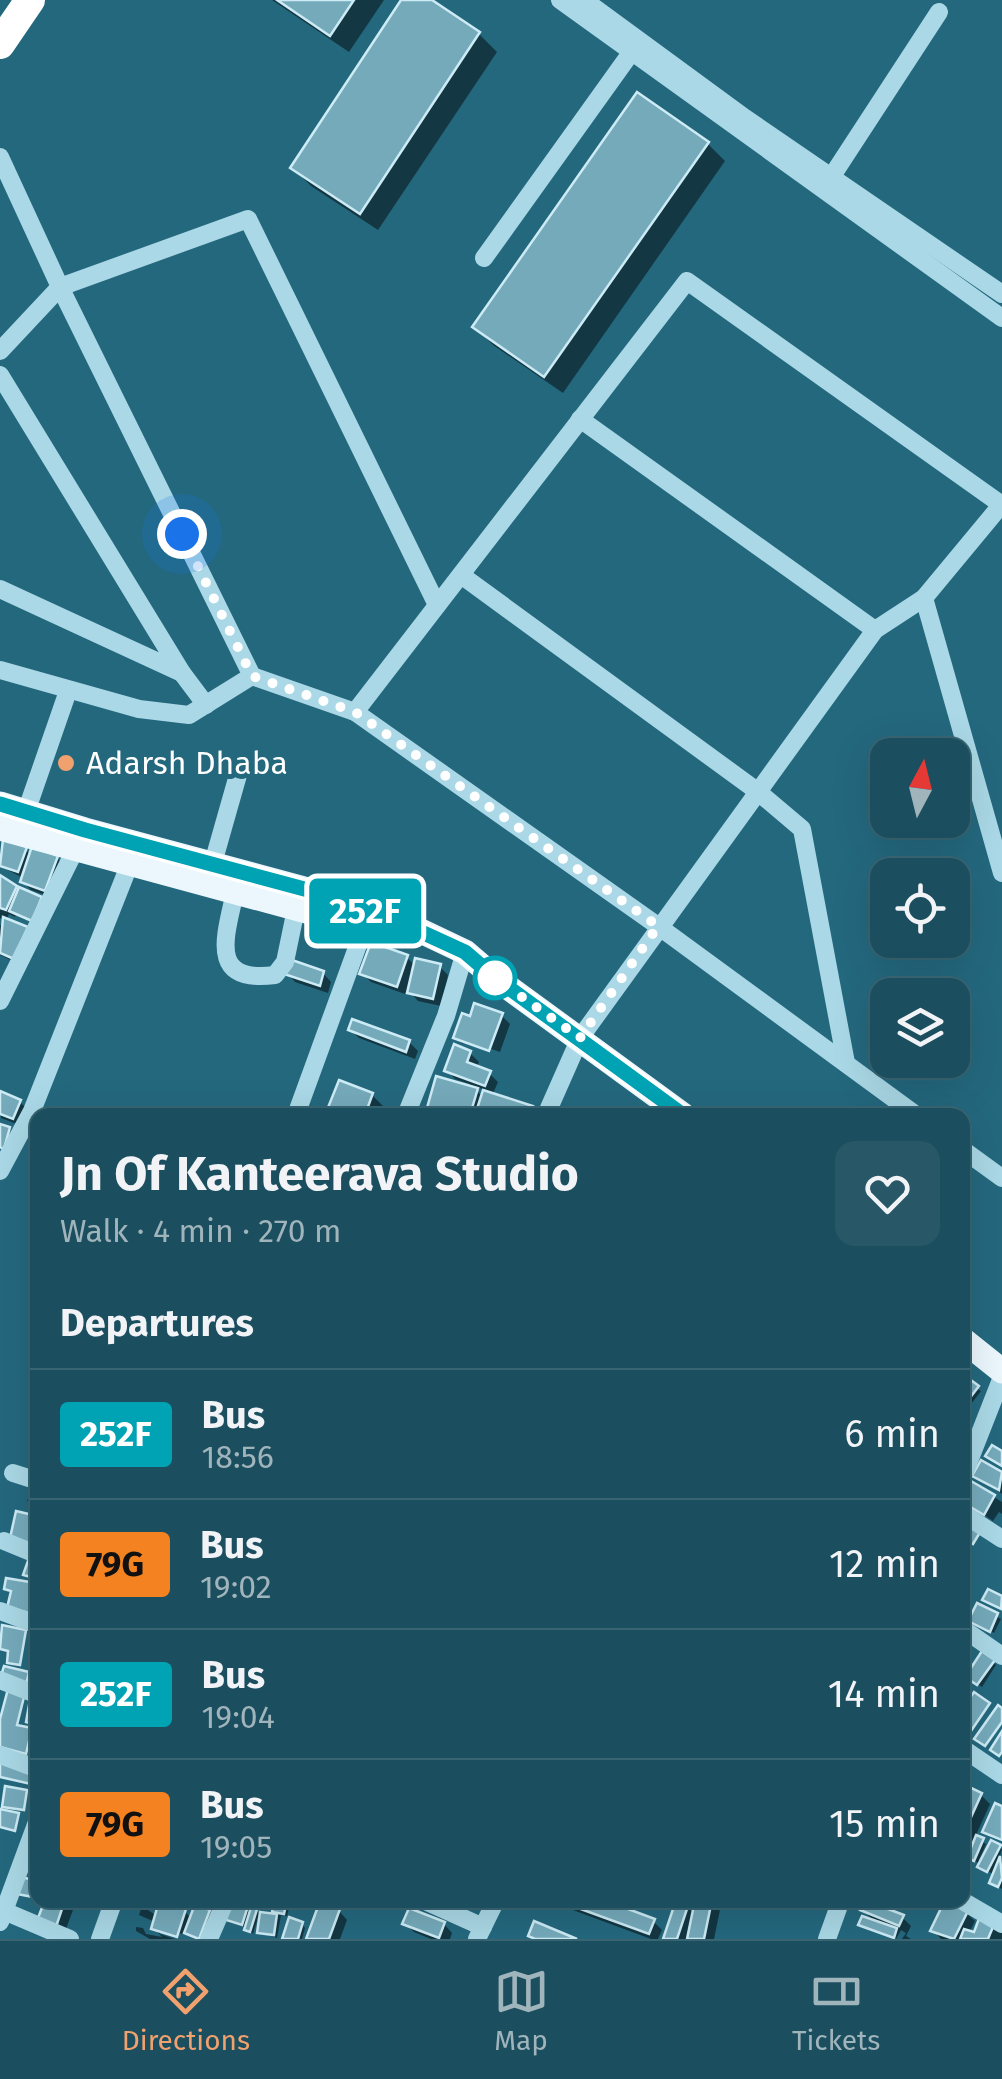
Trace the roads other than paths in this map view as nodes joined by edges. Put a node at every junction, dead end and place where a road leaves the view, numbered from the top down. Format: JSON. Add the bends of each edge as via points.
{"nodes":[{"id":1,"x":30,"y":0,"type":"edge"},
{"id":2,"x":560,"y":0,"type":"edge"},
{"id":3,"x":584,"y":0,"type":"edge"},
{"id":4,"x":939,"y":12,"type":"dead end"},
{"id":5,"x":0,"y":44,"type":"edge"},
{"id":6,"x":635,"y":46,"type":"junction"},
{"id":7,"x":0,"y":157,"type":"edge"},
{"id":8,"x":832,"y":176,"type":"junction"},
{"id":9,"x":484,"y":258,"type":"dead end"},
{"id":10,"x":60,"y":287,"type":"junction"},
{"id":11,"x":1002,"y":294,"type":"edge"},
{"id":12,"x":1002,"y":318,"type":"edge"},
{"id":13,"x":0,"y":351,"type":"edge"},
{"id":14,"x":0,"y":375,"type":"edge"},
{"id":15,"x":580,"y":419,"type":"junction"},
{"id":16,"x":1002,"y":504,"type":"edge"},
{"id":17,"x":460,"y":575,"type":"junction"},
{"id":18,"x":0,"y":589,"type":"edge"},
{"id":19,"x":924,"y":598,"type":"junction"},
{"id":20,"x":437,"y":605,"type":"junction"},
{"id":21,"x":875,"y":630,"type":"junction"},
{"id":22,"x":0,"y":670,"type":"edge"},
{"id":23,"x":182,"y":673,"type":"junction"},
{"id":24,"x":252,"y":676,"type":"junction"},
{"id":25,"x":68,"y":691,"type":"junction"},
{"id":26,"x":206,"y":705,"type":"junction"},
{"id":27,"x":355,"y":712,"type":"junction"},
{"id":28,"x":238,"y":774,"type":"dead end"},
{"id":29,"x":757,"y":791,"type":"junction"},
{"id":30,"x":0,"y":804,"type":"edge"},
{"id":31,"x":26,"y":812,"type":"junction"},
{"id":32,"x":0,"y":828,"type":"edge"},
{"id":33,"x":75,"y":850,"type":"junction"},
{"id":34,"x":130,"y":863,"type":"junction"},
{"id":35,"x":213,"y":863,"type":"junction"},
{"id":36,"x":1002,"y":874,"type":"edge"},
{"id":37,"x":235,"y":892,"type":"junction"},
{"id":38,"x":296,"y":909,"type":"junction"},
{"id":39,"x":370,"y":912,"type":"junction"},
{"id":40,"x":658,"y":926,"type":"junction"},
{"id":41,"x":465,"y":952,"type":"junction"},
{"id":42,"x":0,"y":1001,"type":"edge"},
{"id":43,"x":580,"y":1038,"type":"junction"},
{"id":44,"x":846,"y":1064,"type":"junction"},
{"id":45,"x":33,"y":1108,"type":"edge"},
{"id":46,"x":299,"y":1108,"type":"edge"},
{"id":47,"x":409,"y":1108,"type":"edge"},
{"id":48,"x":549,"y":1108,"type":"edge"},
{"id":49,"x":674,"y":1108,"type":"edge"},
{"id":50,"x":906,"y":1108,"type":"edge"},
{"id":51,"x":30,"y":1114,"type":"edge"},
{"id":52,"x":970,"y":1155,"type":"edge"},
{"id":53,"x":0,"y":1170,"type":"edge"},
{"id":54,"x":1002,"y":1178,"type":"edge"},
{"id":55,"x":970,"y":1350,"type":"edge"},
{"id":56,"x":1002,"y":1374,"type":"edge"},
{"id":57,"x":970,"y":1458,"type":"edge"},
{"id":58,"x":13,"y":1473,"type":"dead end"},
{"id":59,"x":30,"y":1478,"type":"edge"},
{"id":60,"x":970,"y":1518,"type":"edge"},
{"id":61,"x":1002,"y":1539,"type":"edge"},
{"id":62,"x":4,"y":1541,"type":"dead end"},
{"id":63,"x":30,"y":1551,"type":"edge"},
{"id":64,"x":0,"y":1611,"type":"edge"},
{"id":65,"x":30,"y":1622,"type":"edge"},
{"id":66,"x":970,"y":1634,"type":"edge"},
{"id":67,"x":1002,"y":1656,"type":"edge"},
{"id":68,"x":0,"y":1680,"type":"edge"},
{"id":69,"x":30,"y":1691,"type":"edge"},
{"id":70,"x":0,"y":1754,"type":"edge"},
{"id":71,"x":970,"y":1754,"type":"edge"},
{"id":72,"x":30,"y":1766,"type":"edge"},
{"id":73,"x":1002,"y":1776,"type":"edge"},
{"id":74,"x":30,"y":1841,"type":"edge"},
{"id":75,"x":970,"y":1905,"type":"edge"},
{"id":76,"x":111,"y":1908,"type":"edge"},
{"id":77,"x":223,"y":1908,"type":"edge"},
{"id":78,"x":437,"y":1908,"type":"edge"},
{"id":79,"x":492,"y":1908,"type":"edge"},
{"id":80,"x":837,"y":1908,"type":"edge"},
{"id":81,"x":2,"y":1916,"type":"edge"},
{"id":82,"x":1002,"y":1924,"type":"edge"},
{"id":83,"x":480,"y":1933,"type":"edge"},
{"id":84,"x":70,"y":1939,"type":"edge"},
{"id":85,"x":100,"y":1939,"type":"edge"},
{"id":86,"x":210,"y":1939,"type":"edge"},
{"id":87,"x":827,"y":1939,"type":"edge"}],
"edges":[{"from":1,"to":5,"type":"highway"},
{"from":2,"to":6,"type":"street"},
{"from":3,"to":6,"type":"street"},
{"from":4,"to":8,"type":"street"},
{"from":6,"to":8,"type":"street"},
{"from":6,"to":9,"type":"street"},
{"from":6,"to":12,"type":"street"},
{"from":7,"to":10,"type":"street"},
{"from":8,"to":11,"type":"street"},
{"from":10,"to":13,"type":"street"},
{"from":10,"to":20,"type":"street","via":[[248,219]]},
{"from":10,"to":24,"type":"street"},
{"from":14,"to":23,"type":"street"},
{"from":15,"to":16,"type":"street","via":[[687,281]]},
{"from":15,"to":17,"type":"street"},
{"from":15,"to":21,"type":"street"},
{"from":16,"to":19,"type":"street"},
{"from":17,"to":20,"type":"street"},
{"from":17,"to":29,"type":"street"},
{"from":18,"to":23,"type":"street"},
{"from":19,"to":21,"type":"street"},
{"from":19,"to":36,"type":"street"},
{"from":20,"to":27,"type":"street"},
{"from":21,"to":29,"type":"street"},
{"from":22,"to":25,"type":"street"},
{"from":23,"to":26,"type":"street"},
{"from":24,"to":26,"type":"street"},
{"from":24,"to":27,"type":"street"},
{"from":25,"to":26,"type":"street","via":[[189,715]]},
{"from":25,"to":31,"type":"street"},
{"from":27,"to":40,"type":"street"},
{"from":28,"to":35,"type":"street"},
{"from":29,"to":40,"type":"street"},
{"from":29,"to":44,"type":"street","via":[[802,829]]},
{"from":30,"to":31,"type":"main road"},
{"from":31,"to":35,"type":"main road"},
{"from":32,"to":33,"type":"main road"},
{"from":33,"to":34,"type":"main road"},
{"from":33,"to":42,"type":"street"},
{"from":34,"to":37,"type":"main road"},
{"from":34,"to":45,"type":"street"},
{"from":35,"to":39,"type":"main road"},
{"from":37,"to":38,"type":"main road"},
{"from":37,"to":38,"type":"street","via":[[223,950],[242,974],[275,975],[285,962]]},
{"from":38,"to":39,"type":"main road"},
{"from":39,"to":41,"type":"main road"},
{"from":39,"to":46,"type":"street"},
{"from":40,"to":43,"type":"street"},
{"from":40,"to":44,"type":"street"},
{"from":41,"to":43,"type":"main road"},
{"from":41,"to":47,"type":"street"},
{"from":43,"to":48,"type":"street"},
{"from":43,"to":49,"type":"main road"},
{"from":44,"to":50,"type":"street"},
{"from":51,"to":53,"type":"street"},
{"from":52,"to":54,"type":"street"},
{"from":55,"to":56,"type":"main road"},
{"from":56,"to":57,"type":"street"},
{"from":58,"to":59,"type":"street"},
{"from":60,"to":61,"type":"street"},
{"from":62,"to":63,"type":"street"},
{"from":64,"to":65,"type":"street"},
{"from":66,"to":67,"type":"street"},
{"from":68,"to":69,"type":"street"},
{"from":70,"to":72,"type":"street"},
{"from":71,"to":73,"type":"street"},
{"from":74,"to":81,"type":"street"},
{"from":75,"to":82,"type":"street"},
{"from":76,"to":85,"type":"street"},
{"from":77,"to":86,"type":"street"},
{"from":78,"to":83,"type":"street"},
{"from":79,"to":83,"type":"street"},
{"from":80,"to":87,"type":"street"},
{"from":81,"to":84,"type":"street"}]}
